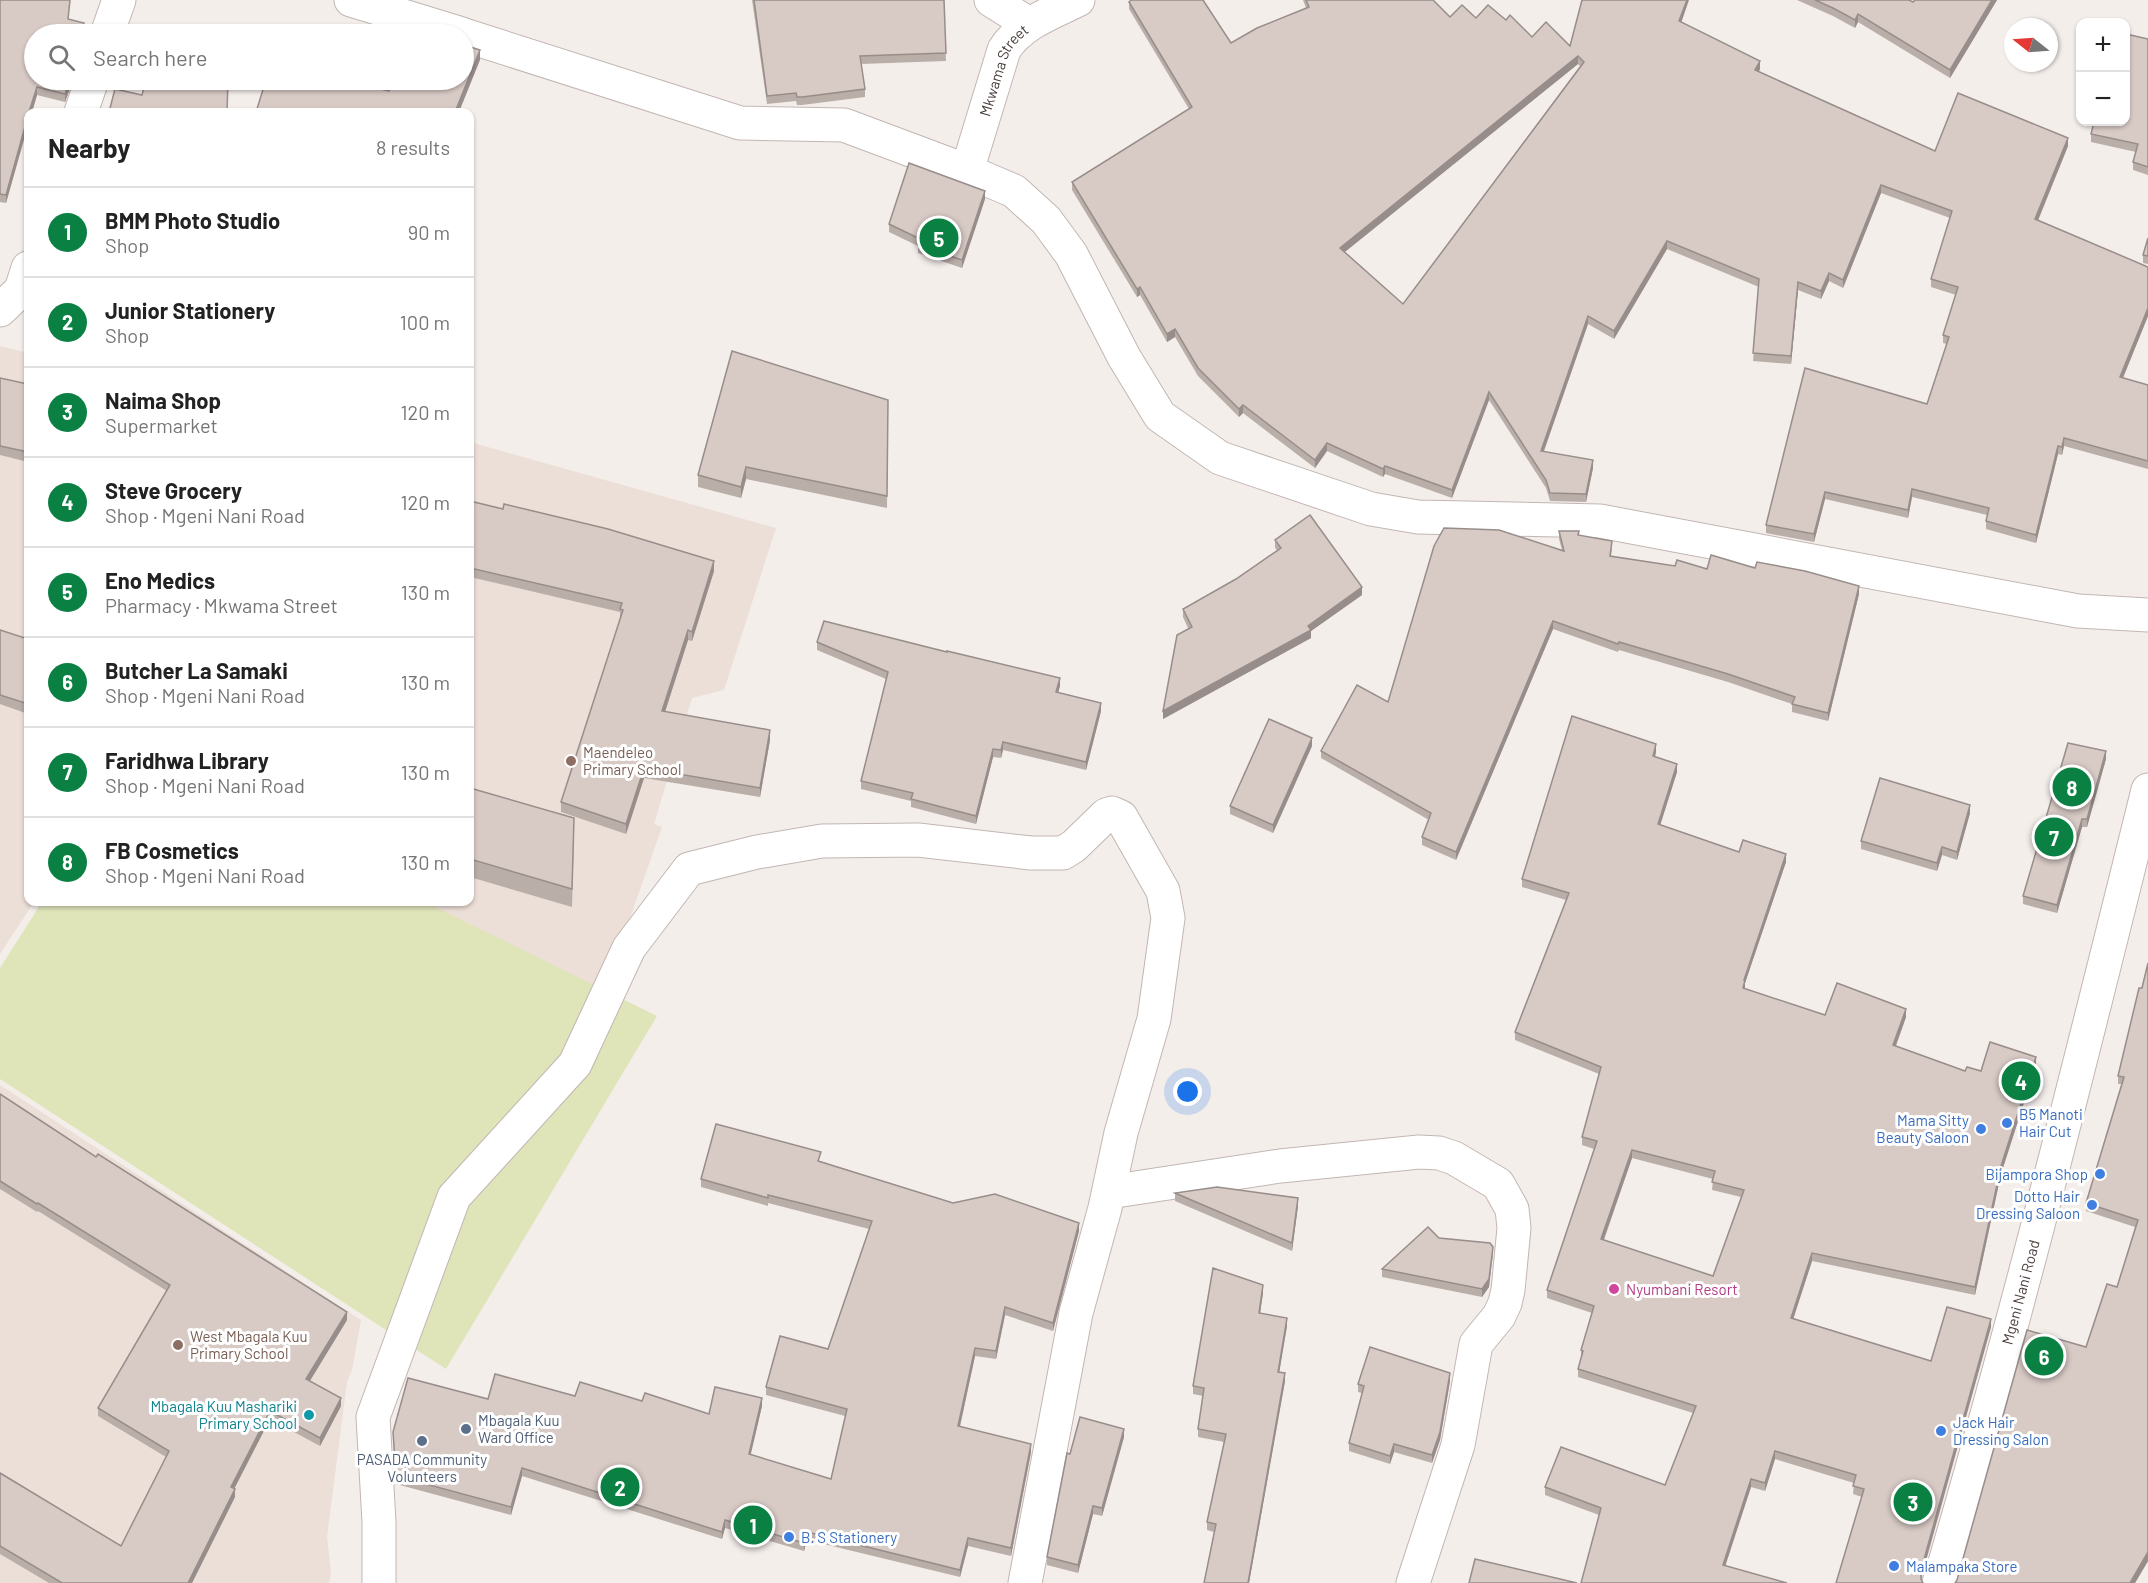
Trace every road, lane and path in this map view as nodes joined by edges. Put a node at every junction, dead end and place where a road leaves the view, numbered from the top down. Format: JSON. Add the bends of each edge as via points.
{"nodes":[{"id":1,"x":118,"y":0,"type":"edge"},
{"id":2,"x":351,"y":0,"type":"edge"},
{"id":3,"x":991,"y":0,"type":"edge"},
{"id":4,"x":1078,"y":0,"type":"edge"},
{"id":5,"x":110,"y":24,"type":"edge"},
{"id":6,"x":428,"y":24,"type":"edge"},
{"id":7,"x":1029,"y":24,"type":"junction"},
{"id":8,"x":474,"y":38,"type":"edge"},
{"id":9,"x":89,"y":90,"type":"edge"},
{"id":10,"x":82,"y":108,"type":"edge"},
{"id":11,"x":967,"y":171,"type":"junction"},
{"id":12,"x":24,"y":281,"type":"edge"},
{"id":13,"x":0,"y":310,"type":"edge"},
{"id":14,"x":2148,"y":615,"type":"edge"},
{"id":15,"x":2148,"y":790,"type":"edge"},
{"id":16,"x":1108,"y":1191,"type":"junction"},
{"id":17,"x":379,"y":1583,"type":"edge"},
{"id":18,"x":1025,"y":1583,"type":"edge"},
{"id":19,"x":1413,"y":1583,"type":"edge"},
{"id":20,"x":1939,"y":1583,"type":"edge"}],
"edges":[{"from":1,"to":5,"type":"street"},
{"from":2,"to":6,"type":"street"},
{"from":3,"to":7,"type":"street"},
{"from":4,"to":7,"type":"street","name":"Mkwama Street"},
{"from":7,"to":11,"type":"street","name":"Mkwama Street","via":[[1012,37],[1004,50]]},
{"from":8,"to":11,"type":"street","via":[[740,123],[844,125]]},
{"from":9,"to":10,"type":"street"},
{"from":11,"to":14,"type":"street","via":[[1014,191],[1046,220],[1071,254],[1124,357],[1160,416],[1220,458],[1371,509],[1406,515],[1600,521],[2078,611]]},
{"from":12,"to":13,"type":"street","via":[[21,290]]},
{"from":15,"to":20,"type":"street","name":"Mgeni Nani Road","via":[[2066,1121]]},
{"from":16,"to":17,"type":"street","via":[[1154,1019],[1168,918],[1163,891],[1119,816],[1106,815],[1063,853],[918,840],[822,841],[689,869],[629,948],[575,1064],[454,1197],[373,1417]]},
{"from":16,"to":18,"type":"street","via":[[1076,1313]]},
{"from":16,"to":19,"type":"street","via":[[1268,1167],[1419,1152],[1454,1158],[1498,1184],[1512,1209],[1514,1228],[1508,1290],[1499,1316],[1476,1344],[1458,1445]]}]}
